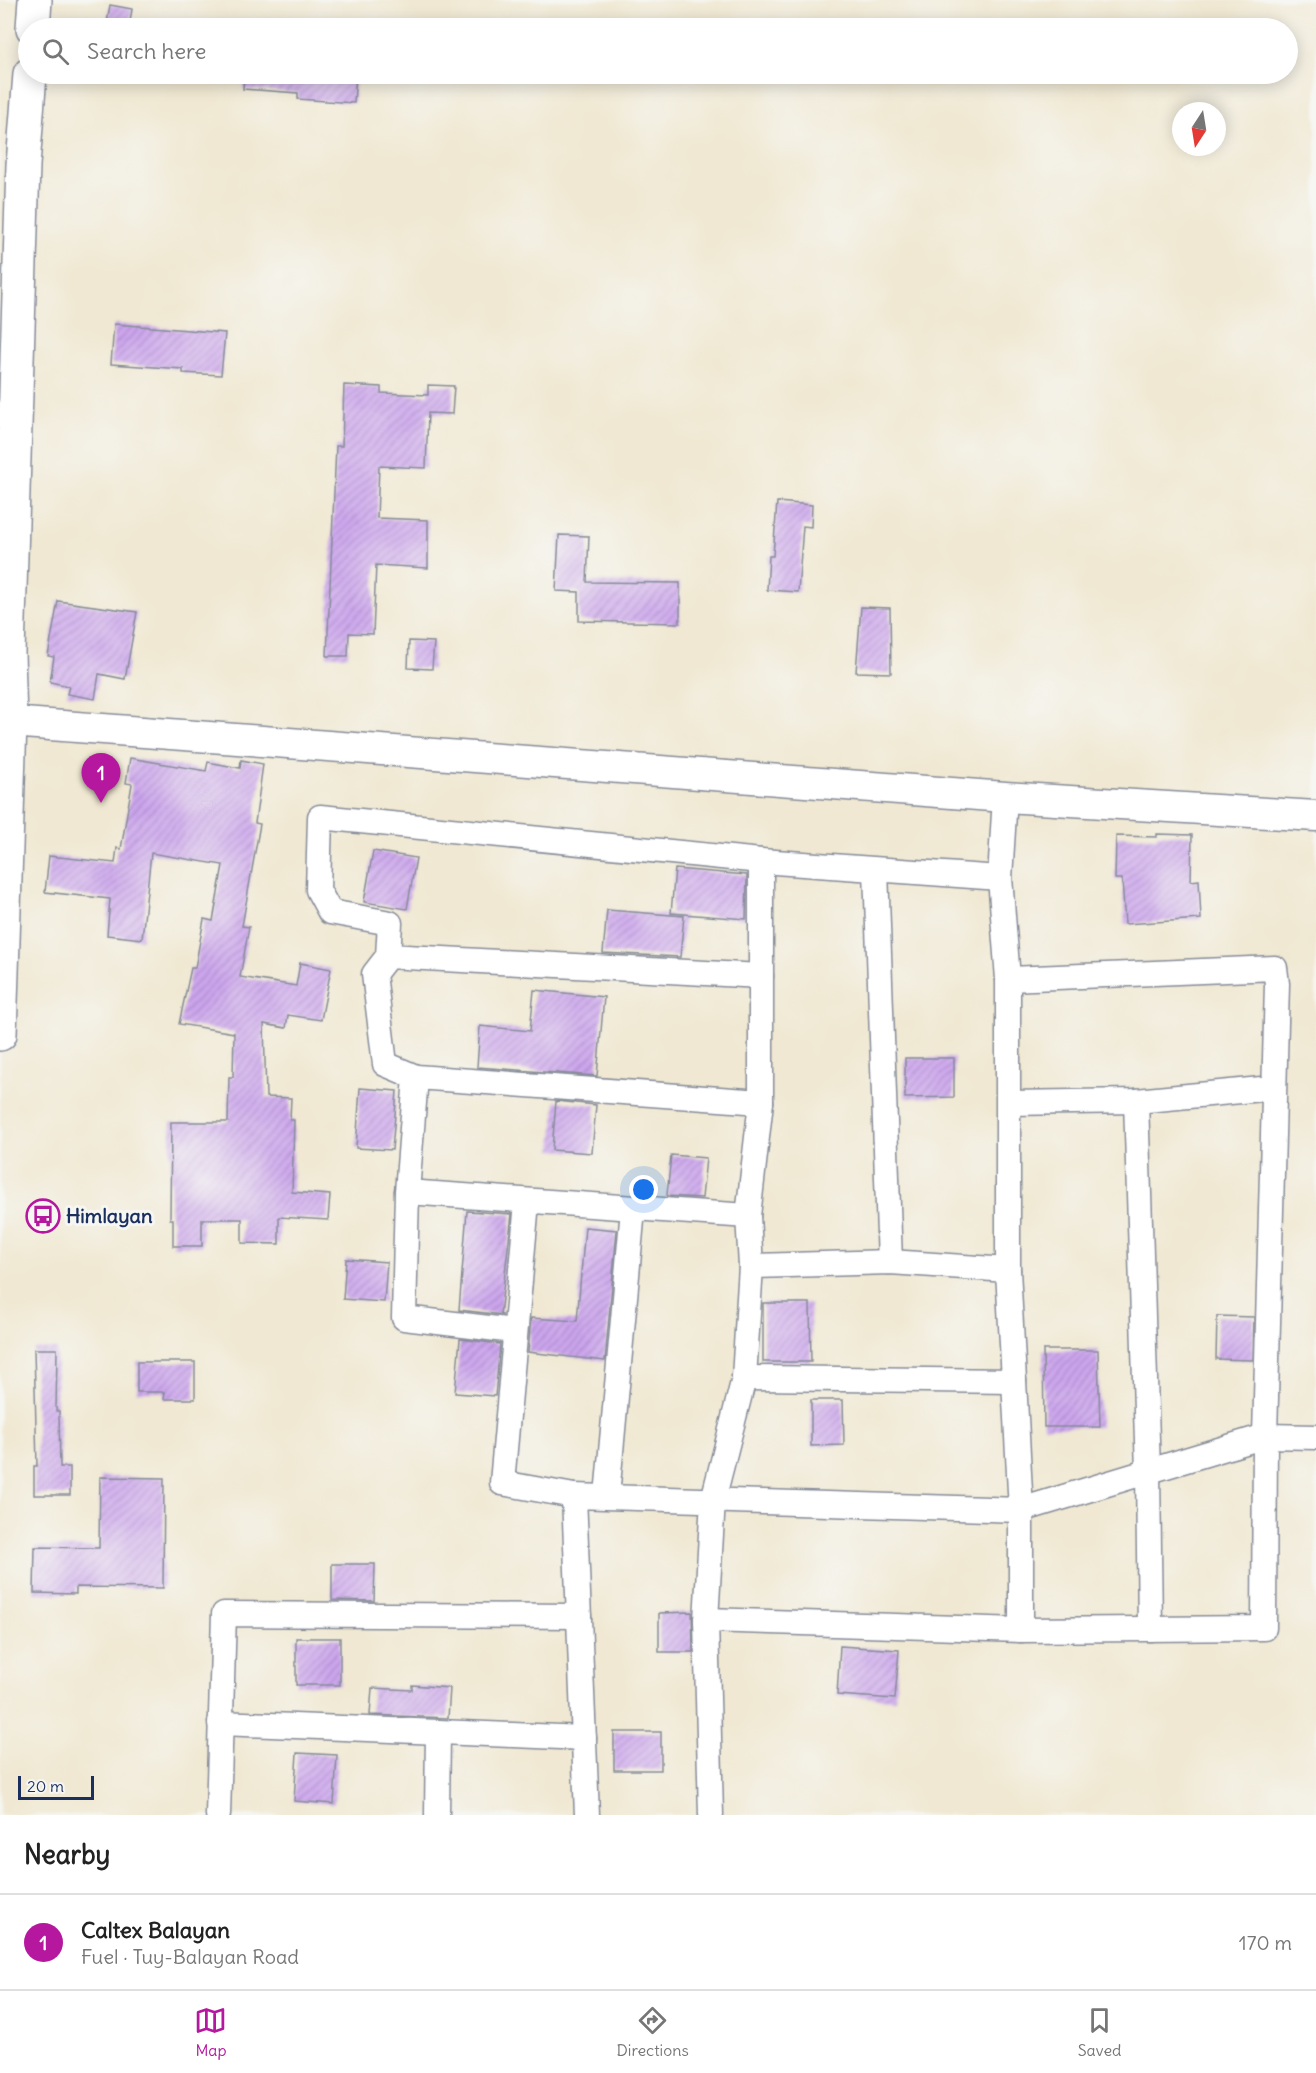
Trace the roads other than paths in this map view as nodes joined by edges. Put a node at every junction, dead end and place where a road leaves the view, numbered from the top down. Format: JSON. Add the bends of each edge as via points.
{"nodes":[{"id":1,"x":35,"y":0,"type":"edge"},
{"id":2,"x":34,"y":18,"type":"edge"},
{"id":3,"x":29,"y":84,"type":"edge"},
{"id":4,"x":4,"y":653,"type":"edge"},
{"id":5,"x":10,"y":722,"type":"junction"},
{"id":6,"x":1005,"y":796,"type":"junction"},
{"id":7,"x":1316,"y":816,"type":"edge"},
{"id":8,"x":761,"y":861,"type":"junction"},
{"id":9,"x":876,"y":870,"type":"junction"},
{"id":10,"x":1000,"y":878,"type":"junction"},
{"id":11,"x":388,"y":956,"type":"junction"},
{"id":12,"x":761,"y":976,"type":"junction"},
{"id":13,"x":1008,"y":979,"type":"junction"},
{"id":14,"x":0,"y":1034,"type":"edge"},
{"id":15,"x":416,"y":1077,"type":"junction"},
{"id":16,"x":1272,"y":1088,"type":"junction"},
{"id":17,"x":1136,"y":1101,"type":"junction"},
{"id":18,"x":761,"y":1102,"type":"junction"},
{"id":19,"x":1010,"y":1103,"type":"junction"},
{"id":20,"x":407,"y":1192,"type":"junction"},
{"id":21,"x":527,"y":1202,"type":"junction"},
{"id":22,"x":633,"y":1209,"type":"junction"},
{"id":23,"x":748,"y":1216,"type":"junction"},
{"id":24,"x":890,"y":1262,"type":"junction"},
{"id":25,"x":751,"y":1266,"type":"junction"},
{"id":26,"x":1008,"y":1270,"type":"junction"},
{"id":27,"x":514,"y":1331,"type":"junction"},
{"id":28,"x":744,"y":1378,"type":"junction"},
{"id":29,"x":1014,"y":1381,"type":"junction"},
{"id":30,"x":1264,"y":1436,"type":"junction"},
{"id":31,"x":1316,"y":1437,"type":"edge"},
{"id":32,"x":1149,"y":1471,"type":"junction"},
{"id":33,"x":574,"y":1496,"type":"junction"},
{"id":34,"x":607,"y":1497,"type":"junction"},
{"id":35,"x":713,"y":1500,"type":"junction"},
{"id":36,"x":1020,"y":1510,"type":"junction"},
{"id":37,"x":579,"y":1616,"type":"junction"},
{"id":38,"x":706,"y":1620,"type":"junction"},
{"id":39,"x":1150,"y":1629,"type":"junction"},
{"id":40,"x":1021,"y":1630,"type":"junction"},
{"id":41,"x":220,"y":1723,"type":"junction"},
{"id":42,"x":438,"y":1732,"type":"junction"},
{"id":43,"x":584,"y":1738,"type":"junction"},
{"id":44,"x":218,"y":1815,"type":"edge"},
{"id":45,"x":437,"y":1815,"type":"edge"},
{"id":46,"x":586,"y":1815,"type":"edge"},
{"id":47,"x":711,"y":1815,"type":"edge"}],
"edges":[{"from":1,"to":2,"type":"main road"},
{"from":3,"to":4,"type":"main road"},
{"from":4,"to":5,"type":"main road"},
{"from":5,"to":6,"type":"street"},
{"from":5,"to":14,"type":"main road"},
{"from":6,"to":7,"type":"street"},
{"from":6,"to":10,"type":"street"},
{"from":8,"to":9,"type":"street"},
{"from":8,"to":11,"type":"street","via":[[320,817],[318,890],[330,912],[390,923]]},
{"from":8,"to":12,"type":"street"},
{"from":9,"to":10,"type":"street"},
{"from":9,"to":24,"type":"street"},
{"from":10,"to":13,"type":"street"},
{"from":11,"to":12,"type":"street"},
{"from":11,"to":15,"type":"street","via":[[374,974],[385,1064]]},
{"from":12,"to":18,"type":"street"},
{"from":13,"to":16,"type":"street","via":[[1275,968]]},
{"from":13,"to":19,"type":"street"},
{"from":15,"to":18,"type":"street"},
{"from":15,"to":20,"type":"street"},
{"from":16,"to":17,"type":"street"},
{"from":16,"to":30,"type":"street"},
{"from":17,"to":19,"type":"street"},
{"from":17,"to":32,"type":"street"},
{"from":18,"to":23,"type":"street"},
{"from":19,"to":26,"type":"street"},
{"from":20,"to":21,"type":"street"},
{"from":20,"to":27,"type":"street","via":[[404,1317]]},
{"from":21,"to":22,"type":"street"},
{"from":21,"to":27,"type":"street"},
{"from":22,"to":23,"type":"street"},
{"from":22,"to":34,"type":"street"},
{"from":23,"to":25,"type":"street"},
{"from":24,"to":25,"type":"street"},
{"from":24,"to":26,"type":"street"},
{"from":25,"to":28,"type":"street"},
{"from":26,"to":29,"type":"street"},
{"from":27,"to":33,"type":"street","via":[[502,1483]]},
{"from":28,"to":29,"type":"street"},
{"from":28,"to":35,"type":"street"},
{"from":29,"to":36,"type":"street"},
{"from":30,"to":31,"type":"street"},
{"from":30,"to":32,"type":"street"},
{"from":30,"to":39,"type":"street","via":[[1264,1628]]},
{"from":32,"to":36,"type":"street"},
{"from":32,"to":39,"type":"street"},
{"from":33,"to":34,"type":"street"},
{"from":33,"to":37,"type":"street"},
{"from":34,"to":35,"type":"street"},
{"from":35,"to":36,"type":"street"},
{"from":35,"to":38,"type":"street"},
{"from":36,"to":40,"type":"street"},
{"from":37,"to":41,"type":"street","via":[[224,1614]]},
{"from":37,"to":43,"type":"street"},
{"from":38,"to":40,"type":"street"},
{"from":38,"to":47,"type":"street"},
{"from":39,"to":40,"type":"street"},
{"from":41,"to":42,"type":"street"},
{"from":41,"to":44,"type":"street"},
{"from":42,"to":43,"type":"street"},
{"from":42,"to":45,"type":"street"},
{"from":43,"to":46,"type":"street"}]}
